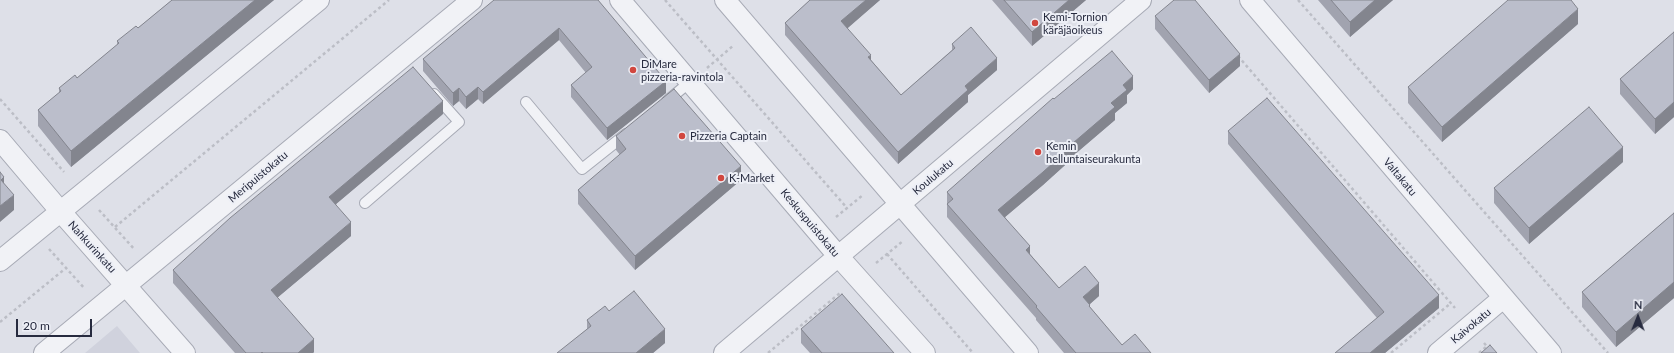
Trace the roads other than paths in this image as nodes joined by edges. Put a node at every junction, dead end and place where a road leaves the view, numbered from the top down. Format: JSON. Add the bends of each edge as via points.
{"nodes":[{"id":1,"x":319,"y":0,"type":"edge"},
{"id":2,"x":472,"y":0,"type":"edge"},
{"id":3,"x":620,"y":0,"type":"edge"},
{"id":4,"x":725,"y":0,"type":"edge"},
{"id":5,"x":1141,"y":0,"type":"edge"},
{"id":6,"x":1250,"y":0,"type":"edge"},
{"id":7,"x":690,"y":82,"type":"junction"},
{"id":8,"x":428,"y":88,"type":"edge"},
{"id":9,"x":526,"y":102,"type":"dead end"},
{"id":10,"x":662,"y":106,"type":"edge"},
{"id":11,"x":631,"y":130,"type":"edge"},
{"id":12,"x":0,"y":140,"type":"edge"},
{"id":13,"x":365,"y":204,"type":"dead end"},
{"id":14,"x":901,"y":204,"type":"junction"},
{"id":15,"x":61,"y":212,"type":"junction"},
{"id":16,"x":839,"y":257,"type":"junction"},
{"id":17,"x":0,"y":261,"type":"edge"},
{"id":18,"x":126,"y":285,"type":"junction"},
{"id":19,"x":1504,"y":298,"type":"junction"},
{"id":20,"x":44,"y":353,"type":"edge"},
{"id":21,"x":185,"y":353,"type":"edge"},
{"id":22,"x":724,"y":353,"type":"edge"},
{"id":23,"x":925,"y":353,"type":"edge"},
{"id":24,"x":1028,"y":353,"type":"edge"},
{"id":25,"x":1438,"y":353,"type":"edge"},
{"id":26,"x":1551,"y":353,"type":"edge"}],
"edges":[{"from":1,"to":15,"type":"street"},
{"from":2,"to":18,"type":"street","name":"Meripuistokatu","via":[[405,62]]},
{"from":3,"to":7,"type":"street","name":"Keskuspuistokatu"},
{"from":4,"to":14,"type":"street"},
{"from":5,"to":14,"type":"street","name":"Koulukatu"},
{"from":6,"to":19,"type":"street","name":"Valtakatu"},
{"from":7,"to":10,"type":"lane"},
{"from":7,"to":16,"type":"street","name":"Keskuspuistokatu"},
{"from":8,"to":13,"type":"lane","via":[[459,122]]},
{"from":9,"to":11,"type":"lane","via":[[582,169]]},
{"from":12,"to":15,"type":"street","name":"Nahkurinkatu"},
{"from":14,"to":16,"type":"street","name":"Koulukatu"},
{"from":14,"to":24,"type":"street"},
{"from":15,"to":17,"type":"street"},
{"from":15,"to":18,"type":"street","name":"Nahkurinkatu"},
{"from":16,"to":22,"type":"street","name":"Koulukatu"},
{"from":16,"to":23,"type":"street","name":"Keskuspuistokatu"},
{"from":18,"to":20,"type":"street","name":"Meripuistokatu"},
{"from":18,"to":21,"type":"street","name":"Nahkurinkatu"},
{"from":19,"to":25,"type":"street","name":"Kaivokatu"},
{"from":19,"to":26,"type":"street","name":"Valtakatu"}]}
